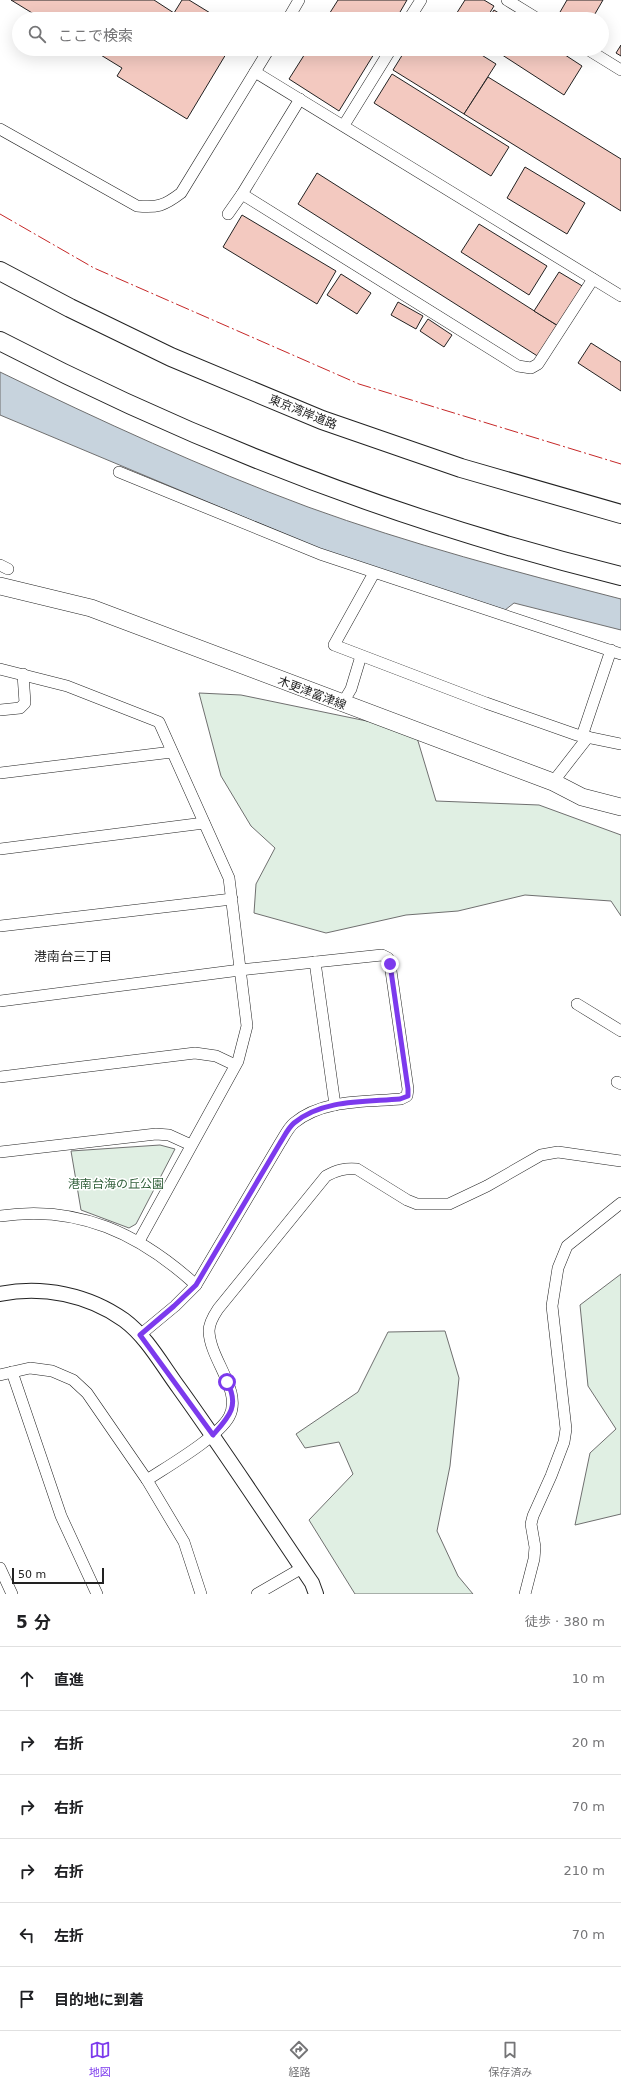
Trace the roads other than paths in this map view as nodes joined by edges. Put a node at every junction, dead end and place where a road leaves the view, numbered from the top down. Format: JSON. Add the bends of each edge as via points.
{"nodes":[{"id":1,"x":299,"y":0,"type":"edge"},
{"id":2,"x":421,"y":0,"type":"edge"},
{"id":3,"x":507,"y":0,"type":"edge"},
{"id":4,"x":292,"y":12,"type":"edge"},
{"id":5,"x":414,"y":12,"type":"edge"},
{"id":6,"x":527,"y":12,"type":"edge"},
{"id":7,"x":265,"y":56,"type":"edge"},
{"id":8,"x":387,"y":56,"type":"edge"},
{"id":9,"x":598,"y":56,"type":"edge"},
{"id":10,"x":621,"y":70,"type":"edge"},
{"id":11,"x":255,"y":72,"type":"junction"},
{"id":12,"x":300,"y":99,"type":"junction"},
{"id":13,"x":344,"y":125,"type":"junction"},
{"id":14,"x":0,"y":129,"type":"edge"},
{"id":15,"x":242,"y":194,"type":"junction"},
{"id":16,"x":228,"y":214,"type":"dead end"},
{"id":17,"x":0,"y":272,"type":"edge"},
{"id":18,"x":593,"y":279,"type":"junction"},
{"id":19,"x":621,"y":296,"type":"edge"},
{"id":20,"x":0,"y":341,"type":"edge"},
{"id":21,"x":119,"y":472,"type":"dead end"},
{"id":22,"x":621,"y":514,"type":"edge"},
{"id":23,"x":374,"y":573,"type":"junction"},
{"id":24,"x":621,"y":576,"type":"edge"},
{"id":25,"x":0,"y":586,"type":"edge"},
{"id":26,"x":616,"y":652,"type":"edge"},
{"id":27,"x":361,"y":656,"type":"junction"},
{"id":28,"x":0,"y":669,"type":"edge"},
{"id":29,"x":23,"y":674,"type":"junction"},
{"id":30,"x":342,"y":704,"type":"junction"},
{"id":31,"x":0,"y":710,"type":"edge"},
{"id":32,"x":585,"y":736,"type":"junction"},
{"id":33,"x":621,"y":744,"type":"edge"},
{"id":34,"x":172,"y":752,"type":"junction"},
{"id":35,"x":0,"y":773,"type":"edge"},
{"id":36,"x":553,"y":782,"type":"junction"},
{"id":37,"x":621,"y":807,"type":"edge"},
{"id":38,"x":204,"y":823,"type":"junction"},
{"id":39,"x":0,"y":849,"type":"edge"},
{"id":40,"x":232,"y":899,"type":"junction"},
{"id":41,"x":0,"y":926,"type":"edge"},
{"id":42,"x":315,"y":962,"type":"junction"},
{"id":43,"x":240,"y":970,"type":"junction"},
{"id":44,"x":0,"y":1001,"type":"edge"},
{"id":45,"x":577,"y":1004,"type":"dead end"},
{"id":46,"x":621,"y":1031,"type":"edge"},
{"id":47,"x":235,"y":1065,"type":"junction"},
{"id":48,"x":0,"y":1077,"type":"edge"},
{"id":49,"x":336,"y":1105,"type":"junction"},
{"id":50,"x":191,"y":1145,"type":"junction"},
{"id":51,"x":0,"y":1152,"type":"edge"},
{"id":52,"x":621,"y":1161,"type":"edge"},
{"id":53,"x":621,"y":1203,"type":"edge"},
{"id":54,"x":0,"y":1216,"type":"edge"},
{"id":55,"x":139,"y":1241,"type":"junction"},
{"id":56,"x":196,"y":1285,"type":"junction"},
{"id":57,"x":0,"y":1294,"type":"edge"},
{"id":58,"x":140,"y":1335,"type":"junction"},
{"id":59,"x":12,"y":1372,"type":"junction"},
{"id":60,"x":0,"y":1375,"type":"edge"},
{"id":61,"x":213,"y":1435,"type":"junction"},
{"id":62,"x":147,"y":1480,"type":"junction"},
{"id":63,"x":0,"y":1568,"type":"edge"},
{"id":64,"x":302,"y":1568,"type":"junction"},
{"id":65,"x":12,"y":1594,"type":"edge"},
{"id":66,"x":97,"y":1594,"type":"edge"},
{"id":67,"x":201,"y":1594,"type":"edge"},
{"id":68,"x":257,"y":1594,"type":"edge"},
{"id":69,"x":316,"y":1594,"type":"edge"},
{"id":70,"x":525,"y":1594,"type":"edge"}],
"edges":[{"from":1,"to":4,"type":"street"},
{"from":2,"to":5,"type":"street"},
{"from":3,"to":6,"type":"street"},
{"from":7,"to":11,"type":"street"},
{"from":8,"to":13,"type":"street"},
{"from":9,"to":10,"type":"street"},
{"from":11,"to":12,"type":"street"},
{"from":11,"to":14,"type":"street","via":[[181,193],[155,208],[137,206]]},
{"from":12,"to":13,"type":"street"},
{"from":12,"to":15,"type":"street"},
{"from":13,"to":18,"type":"street"},
{"from":15,"to":16,"type":"street"},
{"from":15,"to":18,"type":"street","via":[[518,366],[532,368],[538,364]]},
{"from":17,"to":22,"type":"highway","name":"東京湾岸道路","via":[[171,357],[322,420],[461,468]]},
{"from":18,"to":19,"type":"street"},
{"from":20,"to":24,"type":"highway","via":[[201,437],[304,478],[457,531],[529,553]]},
{"from":21,"to":23,"type":"street","via":[[320,554]]},
{"from":23,"to":26,"type":"street"},
{"from":23,"to":27,"type":"street","via":[[334,645]]},
{"from":25,"to":30,"type":"main road","name":"木更津富津線","via":[[91,608]]},
{"from":26,"to":32,"type":"street"},
{"from":27,"to":30,"type":"street","via":[[351,689]]},
{"from":27,"to":32,"type":"street","via":[[486,703]]},
{"from":28,"to":29,"type":"street"},
{"from":29,"to":31,"type":"street","via":[[25,703],[20,708]]},
{"from":29,"to":34,"type":"street","via":[[67,686],[159,722]]},
{"from":30,"to":36,"type":"main road","name":"木更津富津線"},
{"from":32,"to":33,"type":"street"},
{"from":32,"to":36,"type":"street"},
{"from":34,"to":35,"type":"street"},
{"from":34,"to":38,"type":"street"},
{"from":36,"to":37,"type":"main road","name":"木更津富津線","via":[[582,797]]},
{"from":38,"to":39,"type":"street"},
{"from":38,"to":40,"type":"street","via":[[229,878]]},
{"from":40,"to":41,"type":"street"},
{"from":40,"to":43,"type":"street"},
{"from":42,"to":43,"type":"street"},
{"from":42,"to":49,"type":"street"},
{"from":42,"to":49,"type":"street","via":[[382,955],[388,958],[390,964],[408,1096]]},
{"from":43,"to":44,"type":"street"},
{"from":43,"to":47,"type":"street","via":[[247,1026]]},
{"from":45,"to":46,"type":"street"},
{"from":47,"to":48,"type":"street","via":[[216,1056],[195,1052]]},
{"from":47,"to":50,"type":"street"},
{"from":49,"to":56,"type":"street","via":[[311,1112],[293,1124]]},
{"from":50,"to":51,"type":"street","via":[[169,1135],[156,1134]]},
{"from":50,"to":55,"type":"street"},
{"from":52,"to":61,"type":"street","via":[[558,1152],[541,1155],[449,1204],[417,1204],[357,1169],[336,1170],[326,1176],[218,1308],[212,1320],[209,1330],[211,1346],[233,1397],[228,1418]]},
{"from":53,"to":70,"type":"street","via":[[567,1246],[558,1268],[552,1306],[566,1429],[564,1442],[531,1524],[535,1547],[534,1560]]},
{"from":54,"to":55,"type":"street","via":[[47,1214],[81,1219],[109,1227]]},
{"from":55,"to":56,"type":"street","via":[[170,1261]]},
{"from":56,"to":58,"type":"street"},
{"from":57,"to":58,"type":"street","via":[[43,1290],[81,1299],[124,1320]]},
{"from":58,"to":61,"type":"street"},
{"from":59,"to":60,"type":"street"},
{"from":59,"to":62,"type":"street","via":[[30,1368],[52,1370],[73,1380],[87,1393]]},
{"from":59,"to":66,"type":"street","via":[[61,1516]]},
{"from":61,"to":62,"type":"street"},
{"from":61,"to":64,"type":"street"},
{"from":62,"to":67,"type":"street","via":[[184,1542]]},
{"from":63,"to":65,"type":"street"},
{"from":64,"to":68,"type":"street"},
{"from":64,"to":69,"type":"street"}]}
